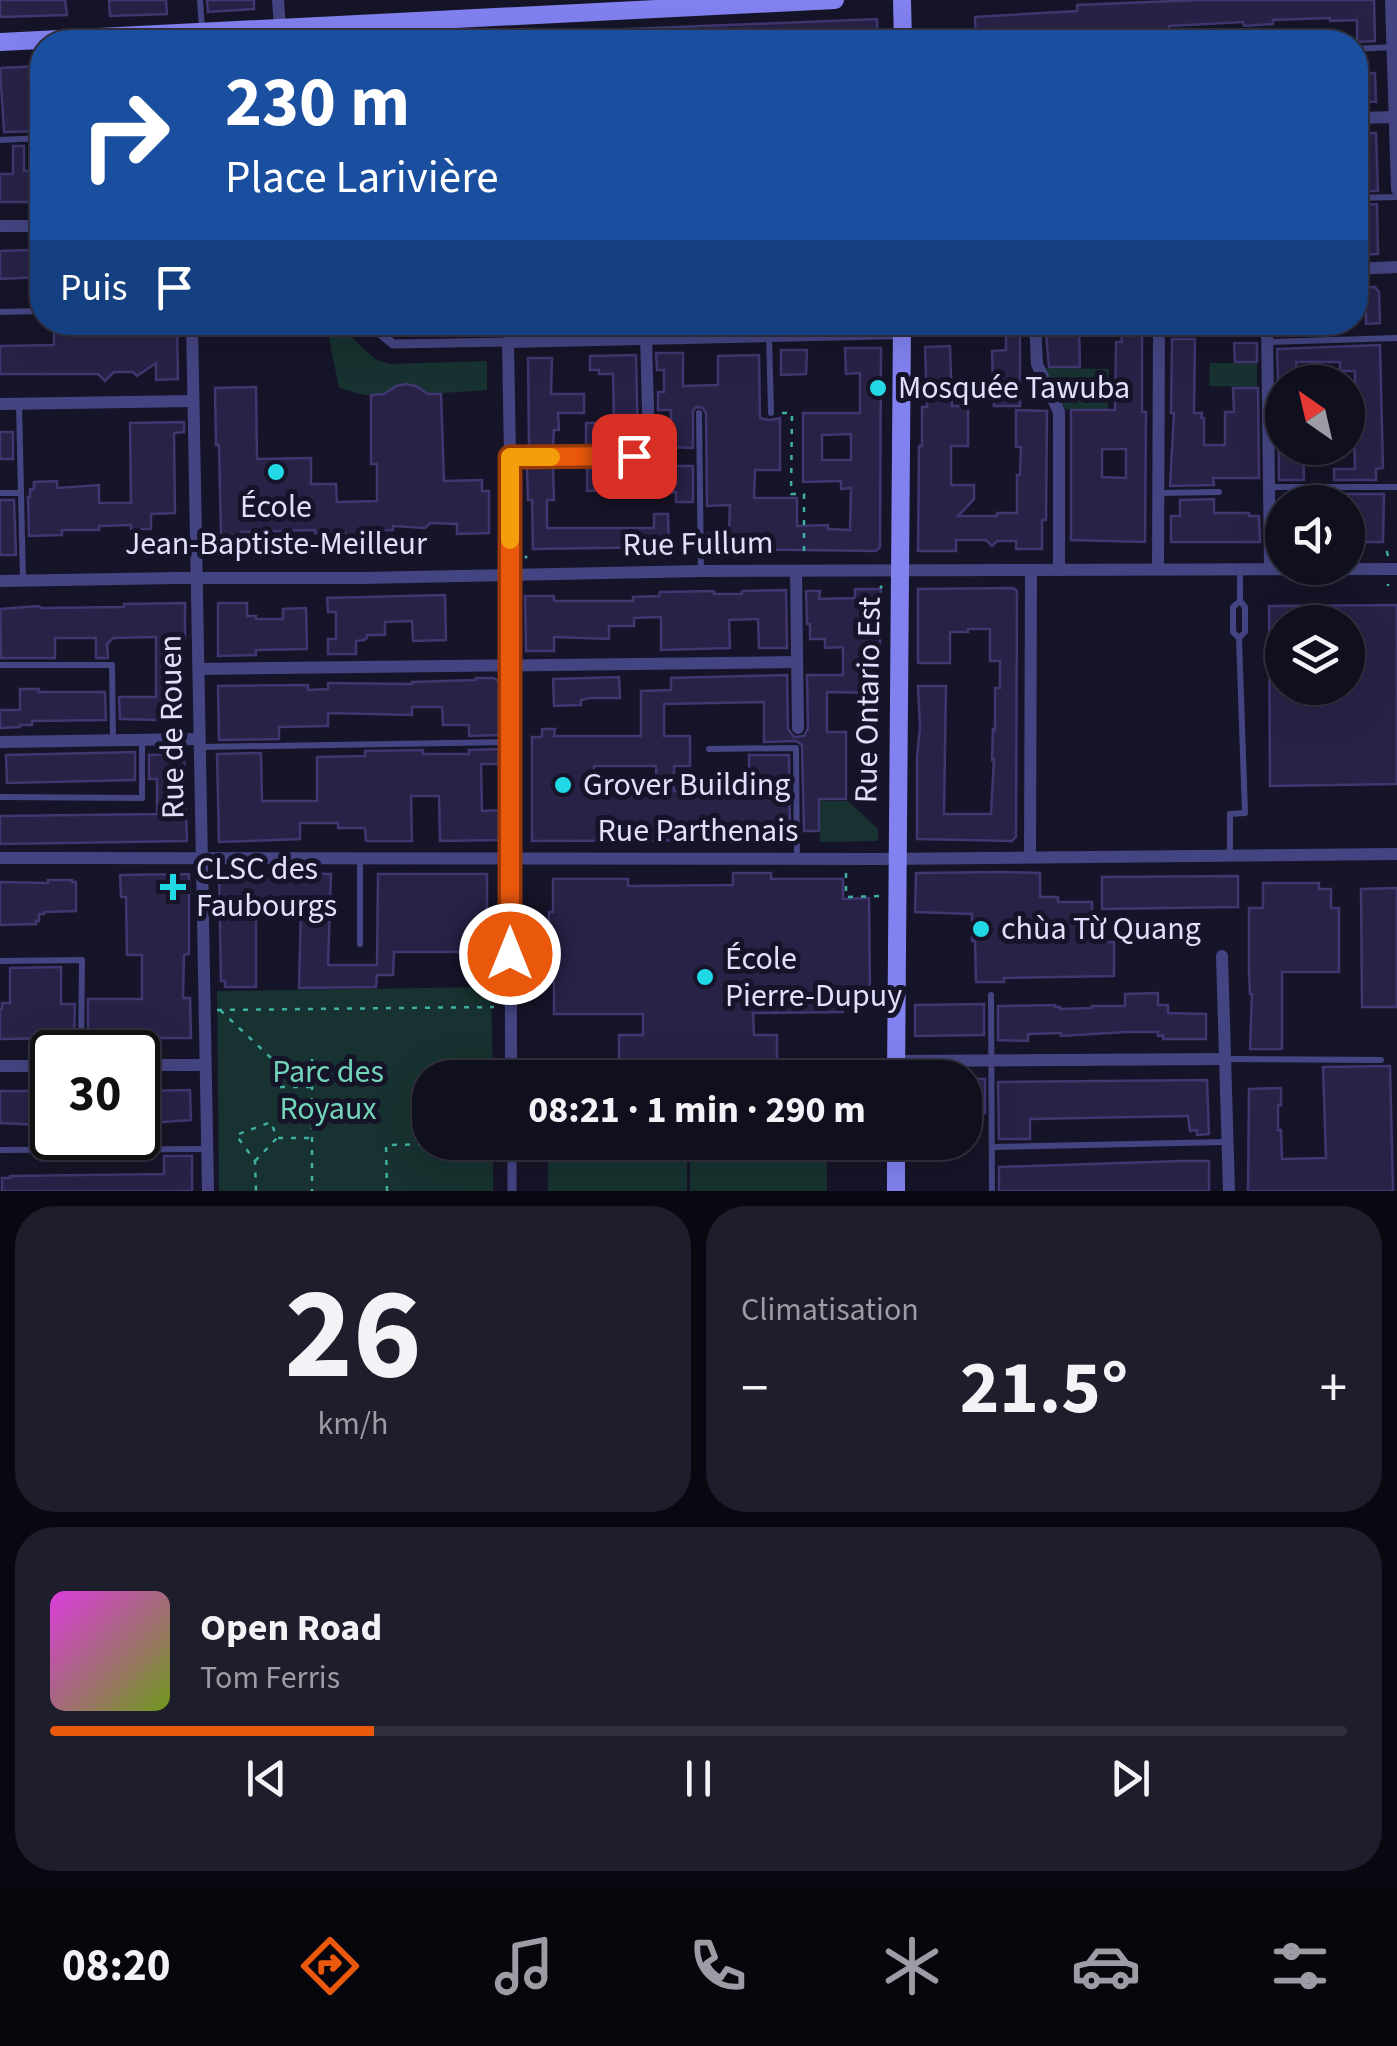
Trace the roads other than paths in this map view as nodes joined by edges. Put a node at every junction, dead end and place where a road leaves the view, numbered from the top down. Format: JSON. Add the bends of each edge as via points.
{"nodes":[{"id":1,"x":200,"y":0,"type":"edge"},
{"id":2,"x":278,"y":0,"type":"edge"},
{"id":3,"x":826,"y":0,"type":"edge"},
{"id":4,"x":835,"y":0,"type":"edge"},
{"id":5,"x":902,"y":0,"type":"edge"},
{"id":6,"x":1391,"y":0,"type":"edge"},
{"id":7,"x":280,"y":28,"type":"junction"},
{"id":8,"x":193,"y":30,"type":"edge"},
{"id":9,"x":274,"y":30,"type":"edge"},
{"id":10,"x":902,"y":30,"type":"edge"},
{"id":11,"x":30,"y":41,"type":"edge"},
{"id":12,"x":0,"y":42,"type":"edge"},
{"id":13,"x":1394,"y":46,"type":"edge"},
{"id":14,"x":1368,"y":48,"type":"edge"},
{"id":15,"x":1396,"y":117,"type":"edge"},
{"id":16,"x":1368,"y":118,"type":"edge"},
{"id":17,"x":30,"y":139,"type":"edge"},
{"id":18,"x":0,"y":140,"type":"edge"},
{"id":19,"x":1397,"y":189,"type":"edge"},
{"id":20,"x":1397,"y":197,"type":"edge"},
{"id":21,"x":1368,"y":198,"type":"edge"},
{"id":22,"x":0,"y":226,"type":"edge"},
{"id":23,"x":30,"y":226,"type":"edge"},
{"id":24,"x":1397,"y":267,"type":"edge"},
{"id":25,"x":1368,"y":268,"type":"edge"},
{"id":26,"x":30,"y":311,"type":"edge"},
{"id":27,"x":0,"y":312,"type":"edge"},
{"id":28,"x":192,"y":335,"type":"edge"},
{"id":29,"x":382,"y":335,"type":"edge"},
{"id":30,"x":769,"y":335,"type":"joint"},
{"id":31,"x":902,"y":335,"type":"edge"},
{"id":32,"x":1036,"y":335,"type":"edge"},
{"id":33,"x":1158,"y":335,"type":"edge"},
{"id":34,"x":1267,"y":335,"type":"edge"},
{"id":35,"x":646,"y":338,"type":"junction"},
{"id":36,"x":1397,"y":338,"type":"edge"},
{"id":37,"x":508,"y":342,"type":"junction"},
{"id":38,"x":1267,"y":342,"type":"junction"},
{"id":39,"x":193,"y":402,"type":"junction"},
{"id":40,"x":0,"y":404,"type":"edge"},
{"id":41,"x":20,"y":404,"type":"junction"},
{"id":42,"x":771,"y":413,"type":"road end"},
{"id":43,"x":699,"y":414,"type":"dead end"},
{"id":44,"x":510,"y":457,"type":"junction"},
{"id":45,"x":1270,"y":485,"type":"edge"},
{"id":46,"x":1365,"y":488,"type":"edge"},
{"id":47,"x":1397,"y":488,"type":"edge"},
{"id":48,"x":1219,"y":492,"type":"dead end"},
{"id":49,"x":20,"y":493,"type":"junction"},
{"id":50,"x":1158,"y":493,"type":"junction"},
{"id":51,"x":0,"y":494,"type":"edge"},
{"id":52,"x":1392,"y":563,"type":"edge"},
{"id":53,"x":1365,"y":564,"type":"edge"},
{"id":54,"x":1158,"y":569,"type":"junction"},
{"id":55,"x":1240,"y":569,"type":"junction"},
{"id":56,"x":1265,"y":569,"type":"edge"},
{"id":57,"x":796,"y":570,"type":"junction"},
{"id":58,"x":900,"y":570,"type":"junction"},
{"id":59,"x":1060,"y":570,"type":"junction"},
{"id":60,"x":701,"y":571,"type":"junction"},
{"id":61,"x":1031,"y":571,"type":"junction"},
{"id":62,"x":510,"y":575,"type":"junction"},
{"id":63,"x":197,"y":578,"type":"junction"},
{"id":64,"x":23,"y":581,"type":"junction"},
{"id":65,"x":0,"y":582,"type":"edge"},
{"id":66,"x":797,"y":662,"type":"junction"},
{"id":67,"x":0,"y":665,"type":"edge"},
{"id":68,"x":510,"y":666,"type":"junction"},
{"id":69,"x":200,"y":669,"type":"junction"},
{"id":70,"x":798,"y":728,"type":"dead end"},
{"id":71,"x":112,"y":740,"type":"junction"},
{"id":72,"x":142,"y":740,"type":"junction"},
{"id":73,"x":0,"y":742,"type":"edge"},
{"id":74,"x":511,"y":742,"type":"junction"},
{"id":75,"x":200,"y":743,"type":"junction"},
{"id":76,"x":709,"y":749,"type":"dead end"},
{"id":77,"x":0,"y":798,"type":"edge"},
{"id":78,"x":1397,"y":854,"type":"edge"},
{"id":79,"x":1030,"y":856,"type":"junction"},
{"id":80,"x":1230,"y":856,"type":"junction"},
{"id":81,"x":0,"y":858,"type":"edge"},
{"id":82,"x":202,"y":858,"type":"junction"},
{"id":83,"x":360,"y":858,"type":"junction"},
{"id":84,"x":898,"y":858,"type":"junction"},
{"id":85,"x":510,"y":859,"type":"junction"},
{"id":86,"x":797,"y":859,"type":"junction"},
{"id":87,"x":360,"y":944,"type":"dead end"},
{"id":88,"x":1222,"y":956,"type":"dead end"},
{"id":89,"x":0,"y":961,"type":"edge"},
{"id":90,"x":991,"y":995,"type":"dead end"},
{"id":91,"x":81,"y":1030,"type":"edge"},
{"id":92,"x":1226,"y":1059,"type":"junction"},
{"id":93,"x":511,"y":1060,"type":"edge"},
{"id":94,"x":896,"y":1060,"type":"edge"},
{"id":95,"x":992,"y":1060,"type":"junction"},
{"id":96,"x":1381,"y":1060,"type":"dead end"},
{"id":97,"x":982,"y":1061,"type":"edge"},
{"id":98,"x":160,"y":1065,"type":"edge"},
{"id":99,"x":205,"y":1065,"type":"junction"},
{"id":100,"x":0,"y":1066,"type":"edge"},
{"id":101,"x":30,"y":1066,"type":"edge"},
{"id":102,"x":1229,"y":1142,"type":"junction"},
{"id":103,"x":992,"y":1147,"type":"junction"},
{"id":104,"x":207,"y":1148,"type":"junction"},
{"id":105,"x":0,"y":1150,"type":"edge"},
{"id":106,"x":512,"y":1160,"type":"edge"},
{"id":107,"x":896,"y":1160,"type":"edge"},
{"id":108,"x":208,"y":1191,"type":"edge"},
{"id":109,"x":512,"y":1191,"type":"edge"},
{"id":110,"x":896,"y":1191,"type":"edge"},
{"id":111,"x":992,"y":1191,"type":"edge"},
{"id":112,"x":1230,"y":1191,"type":"edge"}],
"edges":[{"from":1,"to":8,"type":"lane"},
{"from":2,"to":7,"type":"street"},
{"from":3,"to":4,"type":"main road"},
{"from":3,"to":7,"type":"main road"},
{"from":5,"to":10,"type":"main road"},
{"from":6,"to":13,"type":"street"},
{"from":7,"to":9,"type":"main road"},
{"from":11,"to":12,"type":"main road"},
{"from":13,"to":14,"type":"lane"},
{"from":13,"to":15,"type":"street"},
{"from":15,"to":16,"type":"street"},
{"from":15,"to":19,"type":"street"},
{"from":17,"to":18,"type":"lane"},
{"from":20,"to":21,"type":"lane"},
{"from":22,"to":23,"type":"street"},
{"from":24,"to":25,"type":"street"},
{"from":26,"to":27,"type":"lane"},
{"from":28,"to":39,"type":"street","name":"Rue de Rouen"},
{"from":29,"to":37,"type":"street","via":[[393,344]]},
{"from":30,"to":35,"type":"street"},
{"from":30,"to":42,"type":"lane"},
{"from":31,"to":58,"type":"main road","name":"Rue Ontario Est"},
{"from":32,"to":59,"type":"street","via":[[1037,364],[1059,412]]},
{"from":33,"to":50,"type":"street"},
{"from":34,"to":38,"type":"street"},
{"from":35,"to":37,"type":"street"},
{"from":35,"to":44,"type":"street","via":[[645,452]]},
{"from":36,"to":38,"type":"lane"},
{"from":37,"to":44,"type":"street"},
{"from":38,"to":45,"type":"street"},
{"from":39,"to":41,"type":"street"},
{"from":39,"to":63,"type":"street","name":"Rue de Rouen"},
{"from":40,"to":41,"type":"street"},
{"from":41,"to":49,"type":"lane"},
{"from":43,"to":60,"type":"lane"},
{"from":44,"to":62,"type":"street"},
{"from":46,"to":47,"type":"lane"},
{"from":48,"to":50,"type":"lane"},
{"from":49,"to":51,"type":"lane"},
{"from":49,"to":64,"type":"lane"},
{"from":50,"to":54,"type":"street"},
{"from":52,"to":53,"type":"street","name":"Rue Fullum"},
{"from":54,"to":55,"type":"street","name":"Rue Fullum"},
{"from":54,"to":59,"type":"street","name":"Rue Fullum"},
{"from":55,"to":56,"type":"street","name":"Rue Fullum"},
{"from":55,"to":80,"type":"lane","via":[[1245,814],[1230,814]]},
{"from":57,"to":58,"type":"street","name":"Rue Fullum"},
{"from":57,"to":60,"type":"street","name":"Rue Fullum"},
{"from":57,"to":66,"type":"street"},
{"from":58,"to":61,"type":"street","name":"Rue Fullum"},
{"from":58,"to":84,"type":"main road","name":"Rue Ontario Est"},
{"from":59,"to":61,"type":"street","name":"Rue Fullum"},
{"from":60,"to":62,"type":"street","name":"Rue Fullum"},
{"from":61,"to":79,"type":"street"},
{"from":62,"to":63,"type":"street","name":"Rue Fullum"},
{"from":62,"to":68,"type":"street"},
{"from":63,"to":64,"type":"street","name":"Rue Fullum"},
{"from":63,"to":69,"type":"street","name":"Rue de Rouen"},
{"from":64,"to":65,"type":"street","name":"Rue Fullum"},
{"from":66,"to":68,"type":"street"},
{"from":66,"to":70,"type":"street"},
{"from":67,"to":71,"type":"lane","via":[[112,665]]},
{"from":68,"to":69,"type":"street"},
{"from":68,"to":74,"type":"street"},
{"from":69,"to":75,"type":"street","name":"Rue de Rouen"},
{"from":71,"to":72,"type":"street"},
{"from":71,"to":73,"type":"street"},
{"from":72,"to":75,"type":"street"},
{"from":72,"to":77,"type":"lane","via":[[142,798]]},
{"from":74,"to":75,"type":"lane"},
{"from":74,"to":85,"type":"street"},
{"from":75,"to":82,"type":"street","name":"Rue de Rouen"},
{"from":76,"to":86,"type":"lane","via":[[796,748]]},
{"from":78,"to":80,"type":"street","name":"Rue Parthenais"},
{"from":79,"to":80,"type":"street","name":"Rue Parthenais"},
{"from":79,"to":84,"type":"street","name":"Rue Parthenais"},
{"from":81,"to":82,"type":"street","name":"Rue Parthenais"},
{"from":82,"to":83,"type":"street","name":"Rue Parthenais"},
{"from":82,"to":99,"type":"street","name":"Rue de Rouen"},
{"from":83,"to":85,"type":"street","name":"Rue Parthenais"},
{"from":83,"to":87,"type":"lane"},
{"from":84,"to":86,"type":"street","name":"Rue Parthenais"},
{"from":84,"to":94,"type":"main road","name":"Rue Ontario Est"},
{"from":85,"to":86,"type":"street","name":"Rue Parthenais"},
{"from":85,"to":93,"type":"street"},
{"from":88,"to":92,"type":"street"},
{"from":89,"to":91,"type":"lane","via":[[82,960]]},
{"from":90,"to":95,"type":"lane"},
{"from":92,"to":95,"type":"street"},
{"from":92,"to":96,"type":"lane"},
{"from":92,"to":102,"type":"street"},
{"from":95,"to":97,"type":"street"},
{"from":95,"to":103,"type":"lane"},
{"from":98,"to":99,"type":"street"},
{"from":99,"to":104,"type":"street","name":"Rue de Rouen"},
{"from":100,"to":101,"type":"street"},
{"from":102,"to":103,"type":"lane"},
{"from":102,"to":112,"type":"street"},
{"from":103,"to":111,"type":"lane"},
{"from":104,"to":105,"type":"lane"},
{"from":104,"to":108,"type":"street","name":"Rue de Rouen"},
{"from":106,"to":109,"type":"street"},
{"from":107,"to":110,"type":"main road"}]}
